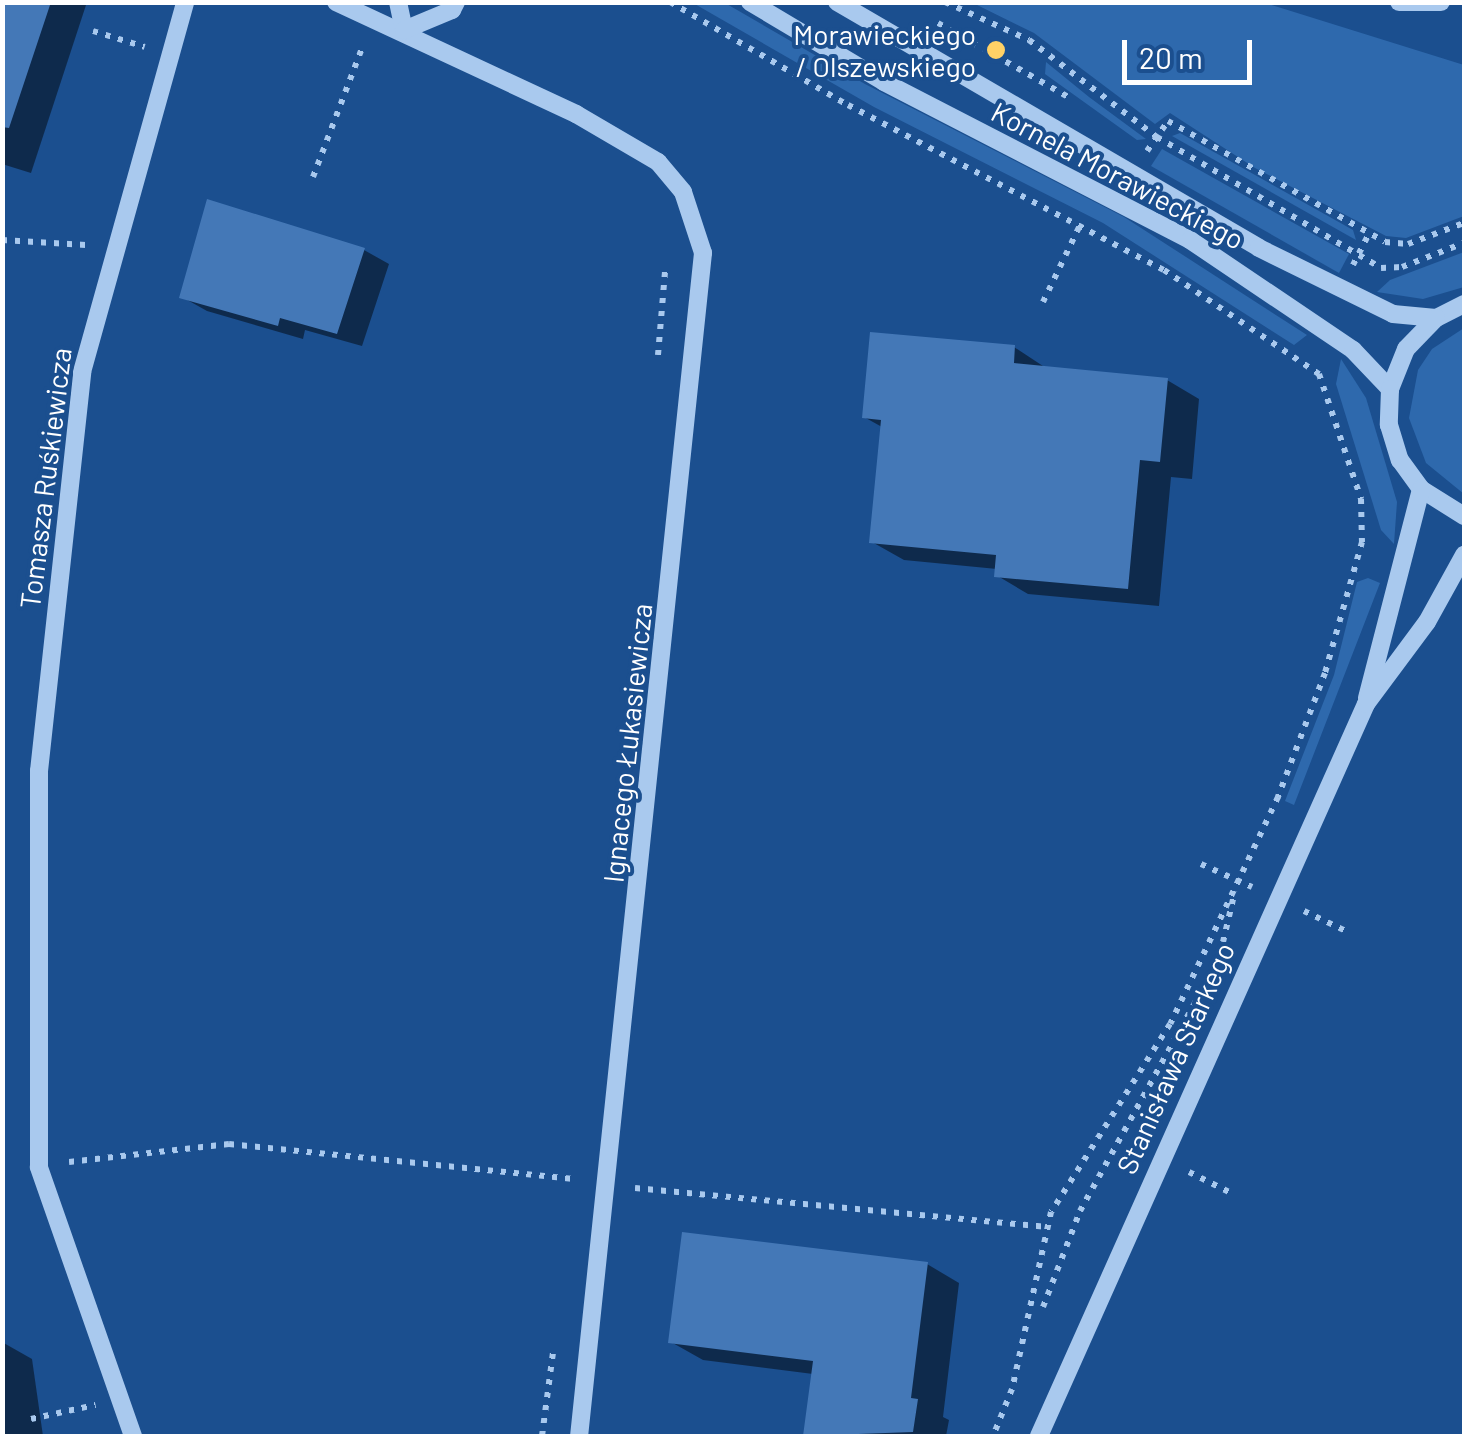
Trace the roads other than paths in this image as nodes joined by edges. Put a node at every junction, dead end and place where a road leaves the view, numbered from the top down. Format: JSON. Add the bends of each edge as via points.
{"nodes":[{"id":1,"x":185,"y":2,"type":"edge"},
{"id":2,"x":336,"y":2,"type":"edge"},
{"id":3,"x":398,"y":2,"type":"edge"},
{"id":4,"x":456,"y":2,"type":"edge"},
{"id":5,"x":750,"y":2,"type":"edge"},
{"id":6,"x":837,"y":2,"type":"edge"},
{"id":7,"x":1399,"y":2,"type":"edge"},
{"id":8,"x":1441,"y":2,"type":"edge"},
{"id":9,"x":404,"y":30,"type":"junction"},
{"id":10,"x":1464,"y":304,"type":"edge"},
{"id":11,"x":1436,"y":318,"type":"junction"},
{"id":12,"x":1390,"y":390,"type":"junction"},
{"id":13,"x":1421,"y":489,"type":"junction"},
{"id":14,"x":1464,"y":516,"type":"edge"},
{"id":15,"x":1464,"y":555,"type":"edge"},
{"id":16,"x":1366,"y":704,"type":"junction"},
{"id":17,"x":133,"y":1436,"type":"edge"},
{"id":18,"x":579,"y":1436,"type":"edge"},
{"id":19,"x":1039,"y":1436,"type":"edge"}],
"edges":[{"from":1,"to":17,"type":"street","name":"Tomasza Ruśkiewicza","via":[[82,372],[39,771],[38,1167]]},
{"from":2,"to":9,"type":"street","name":"Ignacego Łukasiewicza"},
{"from":3,"to":9,"type":"street"},
{"from":4,"to":9,"type":"street"},
{"from":5,"to":12,"type":"street","name":"Kornela Morawieckiego","via":[[884,82],[1190,240],[1353,350]]},
{"from":6,"to":11,"type":"street","name":"Kornela Morawieckiego","via":[[1260,248],[1392,314]]},
{"from":7,"to":8,"type":"street"},
{"from":9,"to":18,"type":"street","name":"Ignacego Łukasiewicza","via":[[658,162],[684,192],[703,253]]},
{"from":10,"to":11,"type":"street"},
{"from":11,"to":12,"type":"street","via":[[1406,349]]},
{"from":12,"to":13,"type":"street","via":[[1389,425],[1400,460]]},
{"from":13,"to":14,"type":"street"},
{"from":13,"to":16,"type":"street"},
{"from":15,"to":16,"type":"street","via":[[1426,622]]},
{"from":16,"to":19,"type":"street","name":"Stanisława Starkego"}]}
